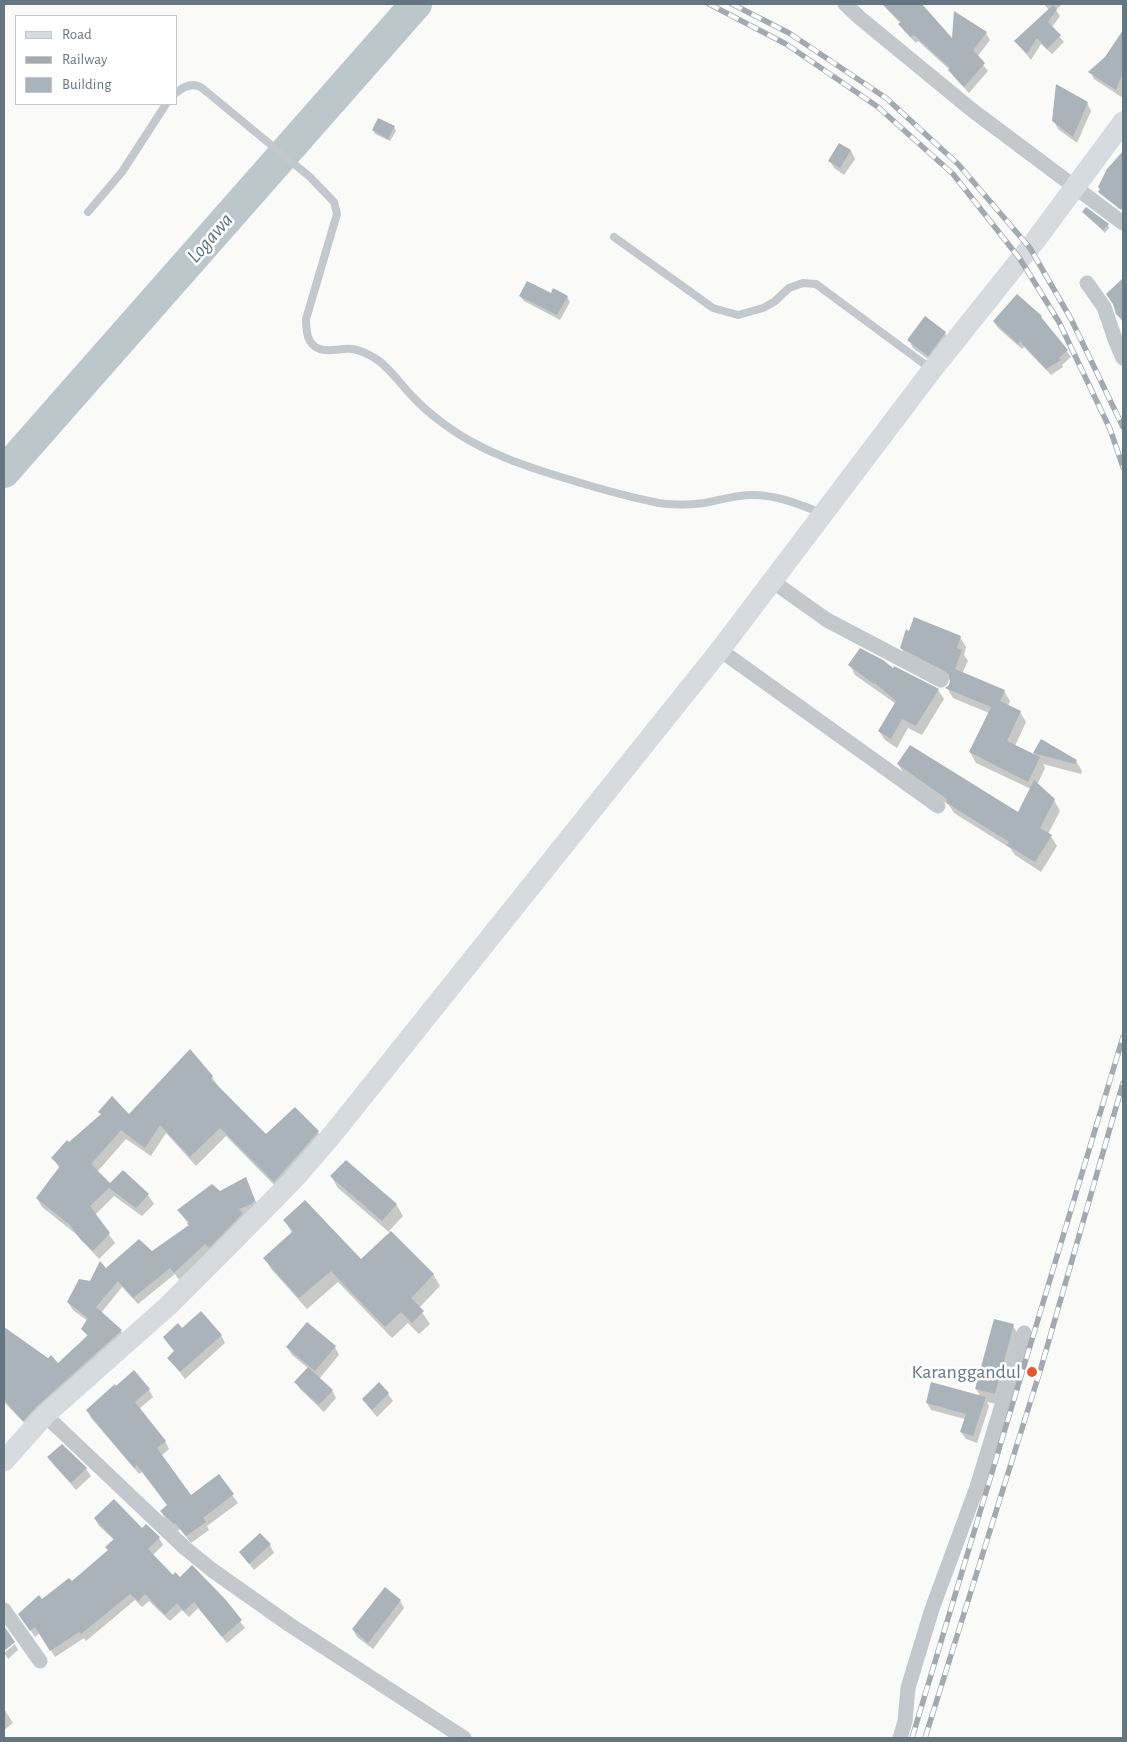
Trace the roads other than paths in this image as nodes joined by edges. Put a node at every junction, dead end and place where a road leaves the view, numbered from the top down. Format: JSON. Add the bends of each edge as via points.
{"nodes":[{"id":1,"x":845,"y":4,"type":"edge"},
{"id":2,"x":178,"y":92,"type":"edge"},
{"id":3,"x":165,"y":105,"type":"edge"},
{"id":4,"x":1123,"y":122,"type":"edge"},
{"id":5,"x":1074,"y":186,"type":"junction"},
{"id":6,"x":88,"y":212,"type":"dead end"},
{"id":7,"x":1123,"y":222,"type":"edge"},
{"id":8,"x":614,"y":237,"type":"dead end"},
{"id":9,"x":1087,"y":283,"type":"dead end"},
{"id":10,"x":1123,"y":358,"type":"edge"},
{"id":11,"x":932,"y":370,"type":"junction"},
{"id":12,"x":823,"y":514,"type":"junction"},
{"id":13,"x":772,"y":581,"type":"junction"},
{"id":14,"x":720,"y":650,"type":"junction"},
{"id":15,"x":941,"y":680,"type":"dead end"},
{"id":16,"x":938,"y":806,"type":"dead end"},
{"id":17,"x":1024,"y":1333,"type":"dead end"},
{"id":18,"x":45,"y":1416,"type":"junction"},
{"id":19,"x":4,"y":1461,"type":"edge"},
{"id":20,"x":4,"y":1610,"type":"edge"},
{"id":21,"x":40,"y":1661,"type":"dead end"},
{"id":22,"x":464,"y":1738,"type":"edge"},
{"id":23,"x":900,"y":1738,"type":"edge"}],
"edges":[{"from":1,"to":5,"type":"street","via":[[972,110]]},
{"from":2,"to":12,"type":"lane","via":[[196,85],[310,177],[334,202],[337,214],[306,319],[306,334],[318,348],[350,349],[375,358],[444,425],[474,443],[527,467],[619,495],[661,503],[703,503],[752,495],[794,502]]},
{"from":3,"to":6,"type":"lane","via":[[122,172]]},
{"from":4,"to":5,"type":"main road"},
{"from":5,"to":7,"type":"street"},
{"from":5,"to":11,"type":"main road","via":[[1030,248]]},
{"from":8,"to":11,"type":"lane","via":[[713,308],[738,315],[763,308],[789,288],[803,282],[816,284]]},
{"from":9,"to":10,"type":"street","via":[[1104,307]]},
{"from":11,"to":12,"type":"main road"},
{"from":12,"to":13,"type":"main road"},
{"from":13,"to":14,"type":"main road"},
{"from":13,"to":15,"type":"street","via":[[827,620]]},
{"from":14,"to":16,"type":"street"},
{"from":14,"to":18,"type":"main road","via":[[293,1180],[168,1306]]},
{"from":17,"to":23,"type":"street","via":[[977,1487],[932,1609],[908,1688]]},
{"from":18,"to":19,"type":"main road"},
{"from":18,"to":22,"type":"street","via":[[212,1570]]},
{"from":20,"to":21,"type":"street"}]}
